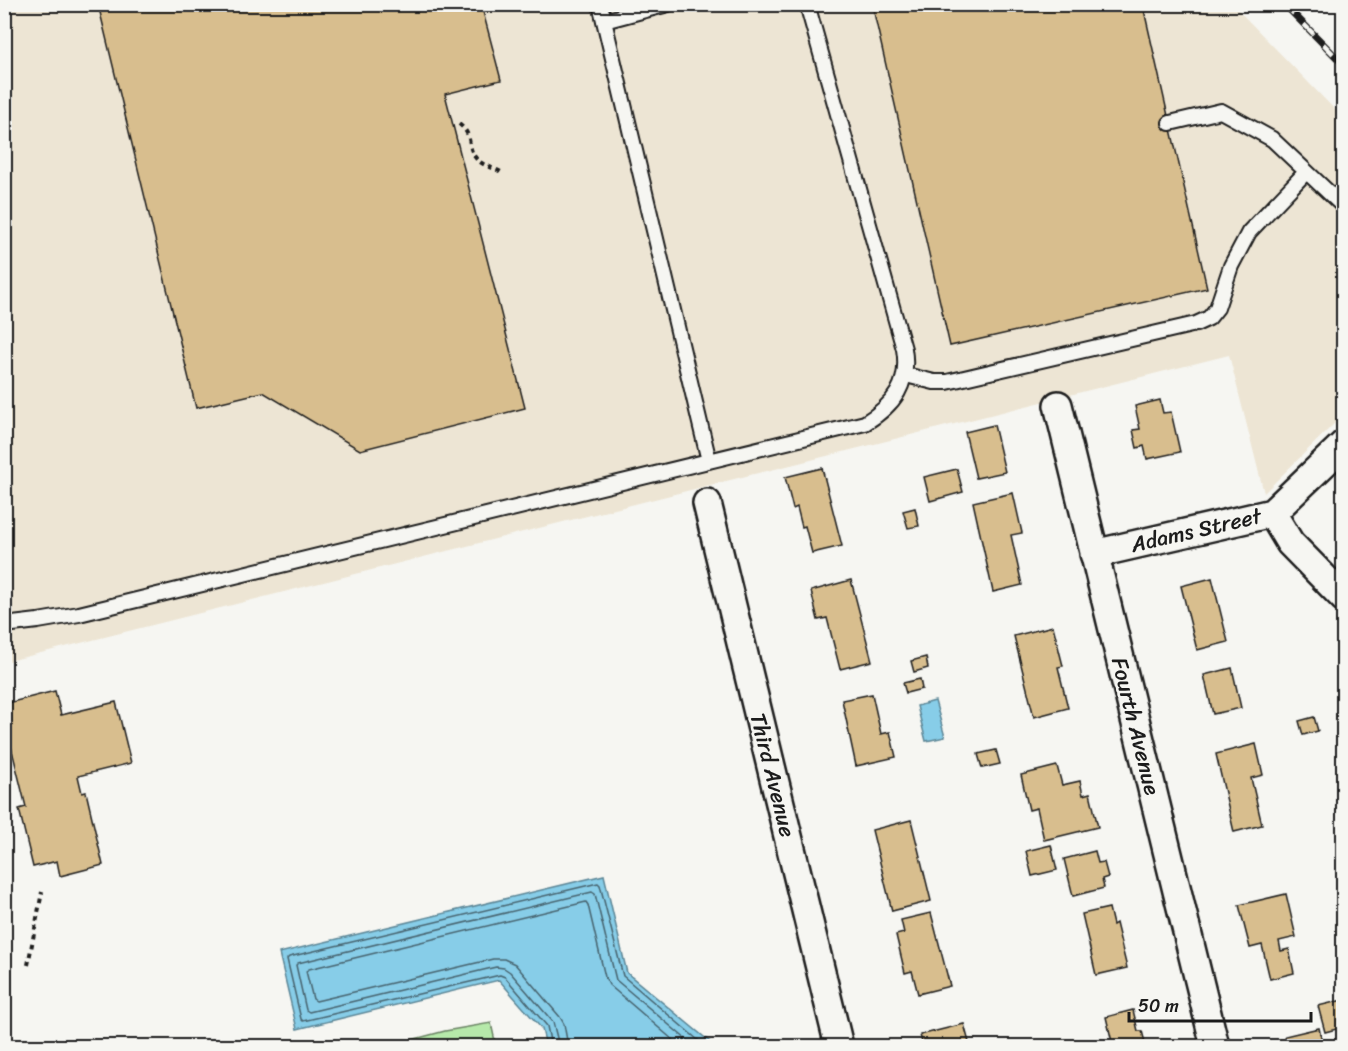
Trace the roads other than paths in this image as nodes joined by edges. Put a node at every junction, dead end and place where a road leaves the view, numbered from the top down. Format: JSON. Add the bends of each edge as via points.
{"nodes":[{"id":1,"x":600,"y":4,"type":"edge"},
{"id":2,"x":668,"y":4,"type":"edge"},
{"id":3,"x":807,"y":4,"type":"edge"},
{"id":4,"x":604,"y":21,"type":"junction"},
{"id":5,"x":1170,"y":123,"type":"dead end"},
{"id":6,"x":1306,"y":172,"type":"junction"},
{"id":7,"x":1344,"y":207,"type":"edge"},
{"id":8,"x":906,"y":375,"type":"junction"},
{"id":9,"x":1058,"y":405,"type":"dead end"},
{"id":10,"x":1344,"y":444,"type":"edge"},
{"id":11,"x":709,"y":461,"type":"junction"},
{"id":12,"x":707,"y":503,"type":"dead end"},
{"id":13,"x":1272,"y":513,"type":"junction"},
{"id":14,"x":1094,"y":554,"type":"junction"},
{"id":15,"x":1344,"y":598,"type":"edge"},
{"id":16,"x":4,"y":625,"type":"edge"},
{"id":17,"x":839,"y":1047,"type":"edge"},
{"id":18,"x":1215,"y":1047,"type":"edge"}],
"edges":[{"from":1,"to":4,"type":"lane"},
{"from":2,"to":4,"type":"lane"},
{"from":3,"to":8,"type":"lane","via":[[904,349]]},
{"from":4,"to":11,"type":"lane"},
{"from":5,"to":6,"type":"lane","via":[[1221,111],[1272,139]]},
{"from":6,"to":7,"type":"lane"},
{"from":6,"to":8,"type":"lane","via":[[1249,232],[1231,266],[1217,308],[1209,318],[946,382]]},
{"from":8,"to":11,"type":"lane","via":[[890,404],[865,423]]},
{"from":9,"to":14,"type":"street","name":"Fourth Avenue"},
{"from":10,"to":13,"type":"street","name":"Adams Street"},
{"from":11,"to":16,"type":"lane","via":[[79,614]]},
{"from":12,"to":17,"type":"street","name":"Third Avenue"},
{"from":13,"to":14,"type":"street","name":"Adams Street"},
{"from":13,"to":15,"type":"street","via":[[1290,543]]},
{"from":14,"to":18,"type":"street","name":"Fourth Avenue"}]}
